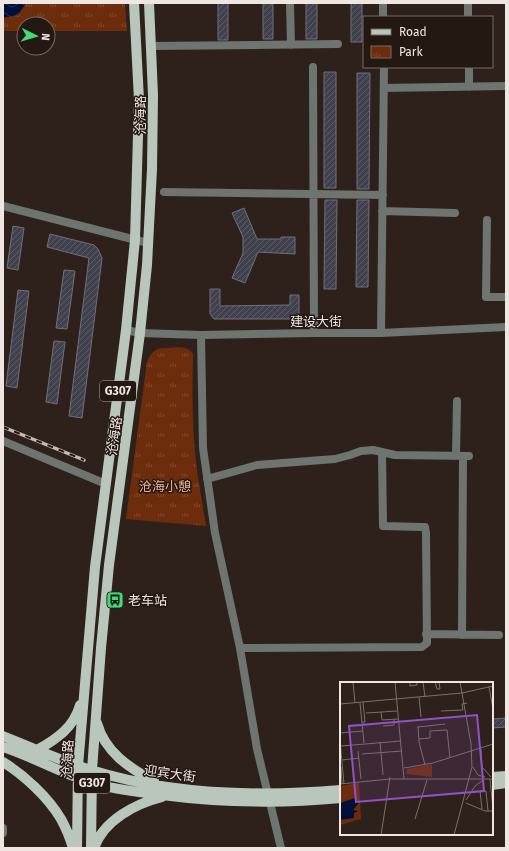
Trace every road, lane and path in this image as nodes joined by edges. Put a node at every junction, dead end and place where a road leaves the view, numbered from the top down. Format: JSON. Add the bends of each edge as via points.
{"nodes":[{"id":1,"x":134,"y":3,"type":"edge"},
{"id":2,"x":149,"y":3,"type":"edge"},
{"id":3,"x":290,"y":3,"type":"edge"},
{"id":4,"x":382,"y":3,"type":"edge"},
{"id":5,"x":468,"y":3,"type":"edge"},
{"id":6,"x":383,"y":16,"type":"edge"},
{"id":7,"x":468,"y":16,"type":"edge"},
{"id":8,"x":338,"y":44,"type":"dead end"},
{"id":9,"x":291,"y":45,"type":"junction"},
{"id":10,"x":151,"y":46,"type":"junction"},
{"id":11,"x":313,"y":67,"type":"dead end"},
{"id":12,"x":384,"y":68,"type":"edge"},
{"id":13,"x":469,"y":68,"type":"edge"},
{"id":14,"x":506,"y":86,"type":"edge"},
{"id":15,"x":469,"y":87,"type":"junction"},
{"id":16,"x":384,"y":88,"type":"junction"},
{"id":17,"x":164,"y":192,"type":"dead end"},
{"id":18,"x":313,"y":194,"type":"junction"},
{"id":19,"x":383,"y":195,"type":"junction"},
{"id":20,"x":3,"y":206,"type":"edge"},
{"id":21,"x":382,"y":211,"type":"junction"},
{"id":22,"x":456,"y":213,"type":"dead end"},
{"id":23,"x":487,"y":220,"type":"dead end"},
{"id":24,"x":135,"y":240,"type":"junction"},
{"id":25,"x":148,"y":243,"type":"junction"},
{"id":26,"x":506,"y":297,"type":"edge"},
{"id":27,"x":506,"y":327,"type":"edge"},
{"id":28,"x":126,"y":330,"type":"junction"},
{"id":29,"x":140,"y":333,"type":"junction"},
{"id":30,"x":314,"y":333,"type":"junction"},
{"id":31,"x":381,"y":333,"type":"junction"},
{"id":32,"x":201,"y":335,"type":"junction"},
{"id":33,"x":457,"y":401,"type":"dead end"},
{"id":34,"x":3,"y":441,"type":"edge"},
{"id":35,"x":382,"y":452,"type":"junction"},
{"id":36,"x":463,"y":456,"type":"junction"},
{"id":37,"x":207,"y":480,"type":"junction"},
{"id":38,"x":106,"y":484,"type":"junction"},
{"id":39,"x":426,"y":634,"type":"junction"},
{"id":40,"x":462,"y":634,"type":"junction"},
{"id":41,"x":499,"y":635,"type":"dead end"},
{"id":42,"x":240,"y":648,"type":"junction"},
{"id":43,"x":85,"y":686,"type":"junction"},
{"id":44,"x":96,"y":718,"type":"junction"},
{"id":45,"x":3,"y":736,"type":"edge"},
{"id":46,"x":3,"y":747,"type":"edge"},
{"id":47,"x":37,"y":750,"type":"junction"},
{"id":48,"x":3,"y":762,"type":"edge"},
{"id":49,"x":78,"y":766,"type":"junction"},
{"id":50,"x":92,"y":770,"type":"junction"},
{"id":51,"x":506,"y":776,"type":"edge"},
{"id":52,"x":493,"y":777,"type":"edge"},
{"id":53,"x":78,"y":778,"type":"junction"},
{"id":54,"x":92,"y":783,"type":"junction"},
{"id":55,"x":506,"y":783,"type":"edge"},
{"id":56,"x":493,"y":784,"type":"edge"},
{"id":57,"x":340,"y":790,"type":"edge"},
{"id":58,"x":168,"y":792,"type":"junction"},
{"id":59,"x":269,"y":798,"type":"junction"},
{"id":60,"x":340,"y":798,"type":"edge"},
{"id":61,"x":3,"y":828,"type":"edge"},
{"id":62,"x":3,"y":833,"type":"edge"},
{"id":63,"x":73,"y":848,"type":"edge"},
{"id":64,"x":77,"y":848,"type":"edge"},
{"id":65,"x":92,"y":848,"type":"edge"},
{"id":66,"x":281,"y":848,"type":"edge"}],
"edges":[{"from":1,"to":24,"type":"main road","name":"沧海路","number":"G307","via":[[139,100]]},
{"from":2,"to":10,"type":"main road","name":"沧海路","number":"G307"},
{"from":3,"to":9,"type":"street"},
{"from":4,"to":6,"type":"street"},
{"from":5,"to":7,"type":"street"},
{"from":8,"to":9,"type":"street"},
{"from":9,"to":10,"type":"street"},
{"from":10,"to":25,"type":"main road","name":"沧海路","number":"G307","via":[[152,162]]},
{"from":11,"to":18,"type":"street"},
{"from":12,"to":16,"type":"street"},
{"from":13,"to":15,"type":"street"},
{"from":14,"to":15,"type":"street"},
{"from":15,"to":16,"type":"street"},
{"from":16,"to":19,"type":"street"},
{"from":17,"to":18,"type":"street"},
{"from":18,"to":19,"type":"street"},
{"from":18,"to":30,"type":"street"},
{"from":19,"to":21,"type":"street"},
{"from":20,"to":24,"type":"street"},
{"from":21,"to":22,"type":"street"},
{"from":21,"to":31,"type":"street"},
{"from":23,"to":26,"type":"street","via":[[486,297]]},
{"from":24,"to":25,"type":"street"},
{"from":24,"to":28,"type":"main road","name":"沧海路","number":"G307"},
{"from":25,"to":29,"type":"main road","name":"沧海路","number":"G307"},
{"from":27,"to":31,"type":"street","name":"建设大街"},
{"from":28,"to":29,"type":"street","name":"建设大街"},
{"from":28,"to":38,"type":"main road","name":"沧海路","number":"G307"},
{"from":29,"to":32,"type":"street","name":"建设大街"},
{"from":29,"to":44,"type":"main road","name":"沧海路","number":"G307","via":[[109,565]]},
{"from":30,"to":31,"type":"street","name":"建设大街"},
{"from":30,"to":32,"type":"street","name":"建设大街"},
{"from":32,"to":37,"type":"street","via":[[202,448]]},
{"from":33,"to":36,"type":"street"},
{"from":34,"to":38,"type":"street"},
{"from":35,"to":36,"type":"street","via":[[395,455]]},
{"from":35,"to":37,"type":"street","via":[[361,450],[335,459],[257,465]]},
{"from":35,"to":39,"type":"street","via":[[383,526],[425,527]]},
{"from":36,"to":40,"type":"street"},
{"from":37,"to":42,"type":"street","via":[[215,533]]},
{"from":38,"to":43,"type":"main road","name":"沧海路","number":"G307","via":[[95,568]]},
{"from":39,"to":40,"type":"street"},
{"from":39,"to":42,"type":"street","via":[[426,642],[422,647]]},
{"from":40,"to":41,"type":"street"},
{"from":42,"to":59,"type":"street","via":[[257,749]]},
{"from":43,"to":47,"type":"main road","via":[[77,714],[70,725],[59,737]]},
{"from":43,"to":49,"type":"main road","name":"沧海路","number":"G307"},
{"from":44,"to":50,"type":"main road","name":"沧海路","number":"G307"},
{"from":44,"to":58,"type":"main road","via":[[103,739],[119,758]]},
{"from":45,"to":47,"type":"main road","name":"迎宾大街"},
{"from":46,"to":53,"type":"main road","name":"迎宾大街"},
{"from":47,"to":49,"type":"main road","name":"迎宾大街"},
{"from":48,"to":63,"type":"main road","via":[[40,792],[61,819]]},
{"from":49,"to":50,"type":"main road","name":"迎宾大街"},
{"from":49,"to":53,"type":"main road","name":"沧海路","number":"G307"},
{"from":50,"to":54,"type":"main road","name":"沧海路","number":"G307"},
{"from":50,"to":58,"type":"main road","name":"迎宾大街"},
{"from":51,"to":52,"type":"main road"},
{"from":53,"to":54,"type":"main road","name":"迎宾大街"},
{"from":53,"to":64,"type":"main road","name":"沧海路","number":"G307"},
{"from":54,"to":58,"type":"main road","name":"迎宾大街","via":[[115,788]]},
{"from":54,"to":65,"type":"main road","name":"沧海路","number":"G307"},
{"from":55,"to":56,"type":"main road"},
{"from":57,"to":59,"type":"main road","name":"迎宾大街"},
{"from":58,"to":59,"type":"main road","name":"迎宾大街","via":[[207,791]]},
{"from":58,"to":65,"type":"main road","via":[[140,804],[121,816],[105,829]]},
{"from":59,"to":60,"type":"main road","name":"迎宾大街"},
{"from":59,"to":66,"type":"street"},
{"from":61,"to":62,"type":"street"}]}
